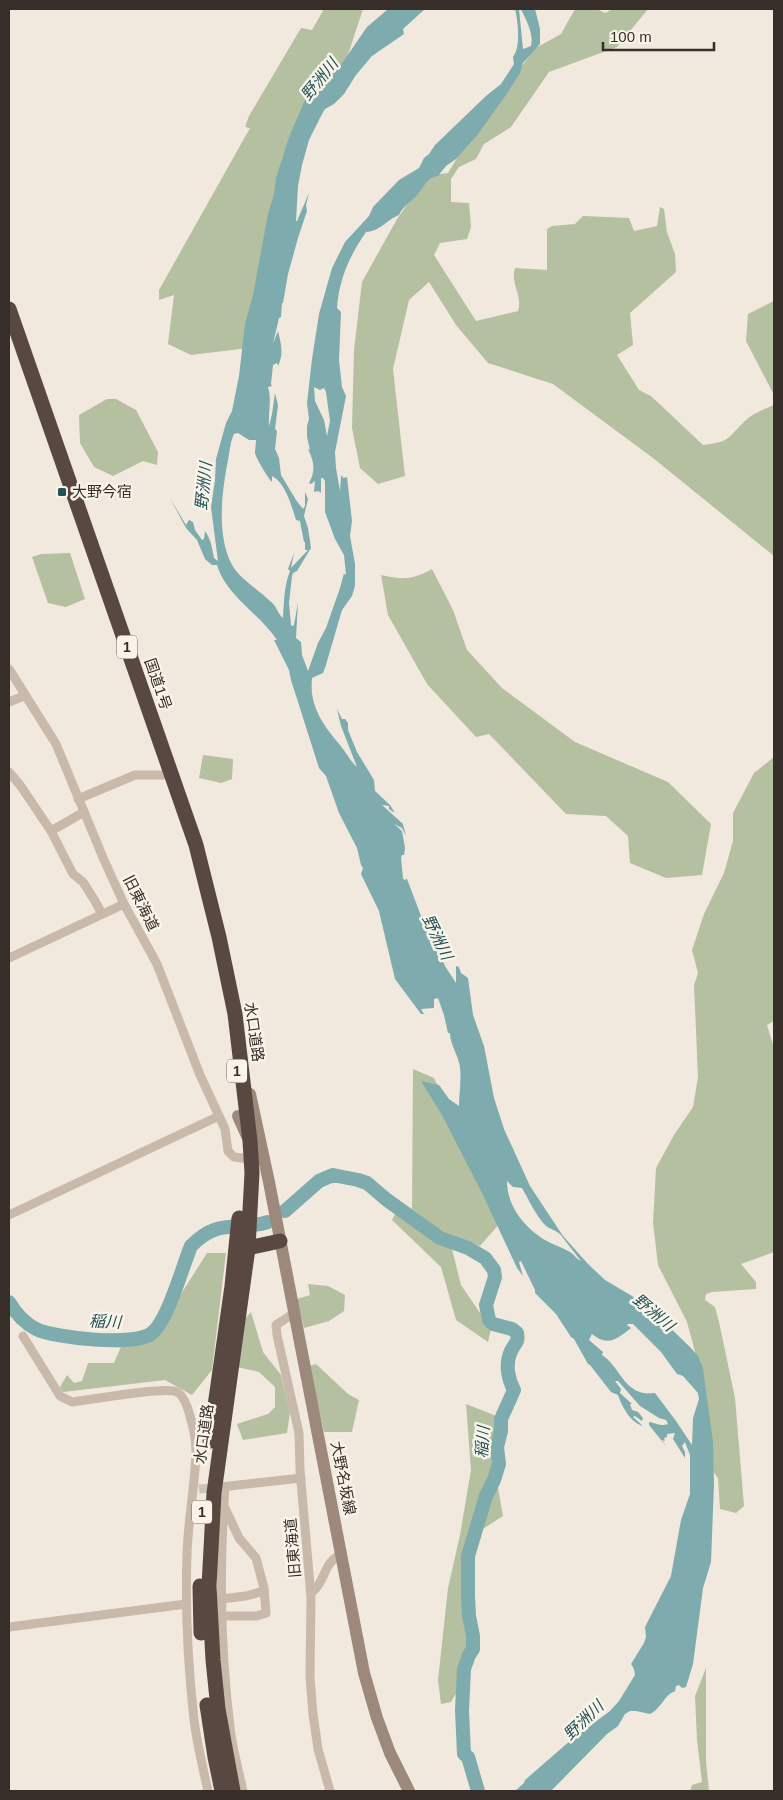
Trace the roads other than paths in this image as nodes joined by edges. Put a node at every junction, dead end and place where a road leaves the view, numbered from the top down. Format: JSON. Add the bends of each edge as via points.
{"nodes":[{"id":1,"x":10,"y":314,"type":"edge"},
{"id":2,"x":9,"y":669,"type":"edge"},
{"id":3,"x":24,"y":696,"type":"junction"},
{"id":4,"x":9,"y":702,"type":"edge"},
{"id":5,"x":9,"y":772,"type":"edge"},
{"id":6,"x":171,"y":775,"type":"junction"},
{"id":7,"x":78,"y":799,"type":"junction"},
{"id":8,"x":84,"y":812,"type":"junction"},
{"id":9,"x":51,"y":831,"type":"junction"},
{"id":10,"x":124,"y":904,"type":"junction"},
{"id":11,"x":102,"y":914,"type":"junction"},
{"id":12,"x":9,"y":958,"type":"edge"},
{"id":13,"x":230,"y":990,"type":"junction"},
{"id":14,"x":241,"y":1060,"type":"junction"},
{"id":15,"x":219,"y":1116,"type":"junction"},
{"id":16,"x":246,"y":1146,"type":"junction"},
{"id":17,"x":9,"y":1215,"type":"edge"},
{"id":18,"x":245,"y":1238,"type":"junction"},
{"id":19,"x":280,"y":1241,"type":"junction"},
{"id":20,"x":294,"y":1313,"type":"junction"},
{"id":21,"x":23,"y":1336,"type":"dead end"},
{"id":22,"x":301,"y":1478,"type":"junction"},
{"id":23,"x":224,"y":1506,"type":"junction"},
{"id":24,"x":341,"y":1554,"type":"junction"},
{"id":25,"x":264,"y":1591,"type":"junction"},
{"id":26,"x":310,"y":1593,"type":"junction"},
{"id":27,"x":221,"y":1599,"type":"junction"},
{"id":28,"x":186,"y":1604,"type":"junction"},
{"id":29,"x":221,"y":1616,"type":"junction"},
{"id":30,"x":9,"y":1627,"type":"edge"},
{"id":31,"x":208,"y":1791,"type":"edge"},
{"id":32,"x":222,"y":1791,"type":"edge"},
{"id":33,"x":233,"y":1791,"type":"edge"},
{"id":34,"x":243,"y":1791,"type":"edge"},
{"id":35,"x":330,"y":1791,"type":"edge"},
{"id":36,"x":409,"y":1791,"type":"edge"}],
"edges":[{"from":1,"to":6,"type":"highway","name":"国道1号","number":"1"},
{"from":2,"to":3,"type":"street","name":"旧東海道"},
{"from":3,"to":4,"type":"street"},
{"from":3,"to":7,"type":"street","name":"旧東海道","via":[[56,744]]},
{"from":5,"to":9,"type":"street"},
{"from":6,"to":7,"type":"street","via":[[135,775]]},
{"from":6,"to":13,"type":"highway","name":"国道1号","number":"1","via":[[196,845]]},
{"from":7,"to":8,"type":"street","name":"旧東海道"},
{"from":8,"to":9,"type":"street"},
{"from":8,"to":10,"type":"street","name":"旧東海道"},
{"from":9,"to":11,"type":"street","via":[[73,874],[83,882]]},
{"from":10,"to":11,"type":"street"},
{"from":10,"to":15,"type":"street","name":"旧東海道","via":[[157,964]]},
{"from":11,"to":12,"type":"street"},
{"from":13,"to":14,"type":"highway","name":"水口道路","number":"1"},
{"from":13,"to":16,"type":"highway","name":"水口道路","number":"1"},
{"from":14,"to":16,"type":"highway","name":"水口道路","number":"1"},
{"from":14,"to":16,"type":"main road","name":"大野名坂線"},
{"from":15,"to":16,"type":"street","name":"旧東海道","via":[[225,1129],[228,1151]]},
{"from":15,"to":17,"type":"street"},
{"from":16,"to":18,"type":"highway","name":"水口道路","number":"1"},
{"from":16,"to":19,"type":"main road","name":"大野名坂線"},
{"from":18,"to":19,"type":"highway"},
{"from":18,"to":32,"type":"highway","name":"水口道路","number":"1","via":[[213,1412],[200,1540],[205,1682]]},
{"from":18,"to":33,"type":"highway","name":"水口道路","number":"1","via":[[210,1543],[214,1670]]},
{"from":19,"to":20,"type":"main road","name":"大野名坂線"},
{"from":20,"to":22,"type":"street","name":"旧東海道","via":[[276,1324],[276,1335],[299,1433]]},
{"from":20,"to":24,"type":"main road","name":"大野名坂線"},
{"from":21,"to":28,"type":"street","via":[[60,1396],[72,1402],[168,1391],[183,1397],[196,1450]]},
{"from":22,"to":23,"type":"street","via":[[223,1487]]},
{"from":22,"to":26,"type":"street","name":"旧東海道"},
{"from":23,"to":25,"type":"street","via":[[239,1538],[256,1558]]},
{"from":23,"to":27,"type":"street"},
{"from":24,"to":26,"type":"street","via":[[333,1558],[317,1589]]},
{"from":24,"to":36,"type":"main road","name":"大野名坂線","via":[[364,1673],[390,1753]]},
{"from":25,"to":27,"type":"street"},
{"from":25,"to":29,"type":"street","via":[[266,1613]]},
{"from":26,"to":35,"type":"street","name":"旧東海道","via":[[312,1714]]},
{"from":27,"to":29,"type":"street"},
{"from":28,"to":30,"type":"street"},
{"from":28,"to":31,"type":"street","via":[[194,1722]]},
{"from":29,"to":34,"type":"street","via":[[232,1736]]}]}
